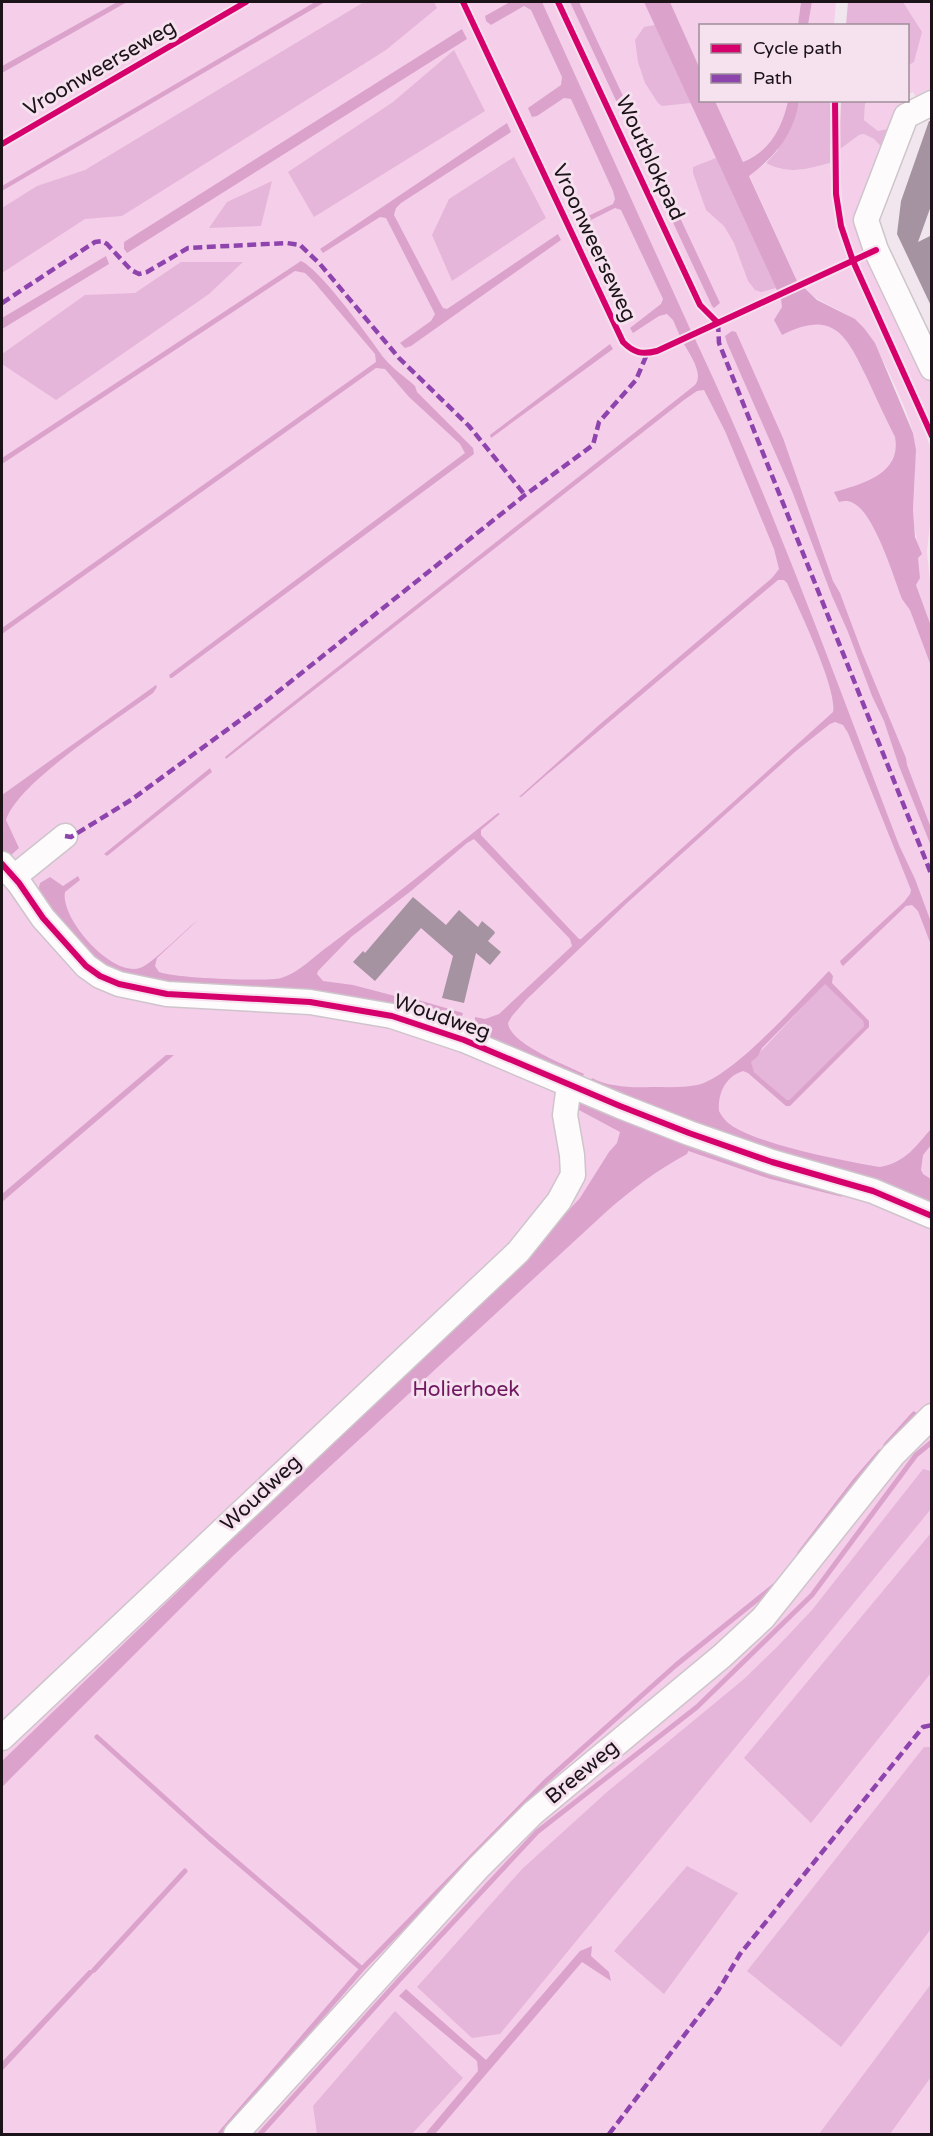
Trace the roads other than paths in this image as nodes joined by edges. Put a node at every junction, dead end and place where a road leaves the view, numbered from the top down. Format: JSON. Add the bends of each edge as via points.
{"nodes":[{"id":1,"x":932,"y":103,"type":"edge"},
{"id":2,"x":932,"y":368,"type":"edge"},
{"id":3,"x":65,"y":836,"type":"dead end"},
{"id":4,"x":8,"y":871,"type":"edge"},
{"id":5,"x":569,"y":1085,"type":"junction"},
{"id":6,"x":932,"y":1216,"type":"edge"},
{"id":7,"x":932,"y":1416,"type":"edge"},
{"id":8,"x":2,"y":1738,"type":"edge"},
{"id":9,"x":236,"y":2134,"type":"edge"}],
"edges":[{"from":1,"to":2,"type":"street","via":[[906,116],[866,220],[876,250]]},
{"from":3,"to":4,"type":"street"},
{"from":4,"to":5,"type":"street","name":"Woudweg","via":[[86,966],[119,984],[167,994],[310,1002],[378,1013],[441,1031]]},
{"from":5,"to":6,"type":"street","name":"Woudweg","via":[[689,1133],[873,1191]]},
{"from":5,"to":8,"type":"street","name":"Woudweg","via":[[565,1115],[573,1175],[559,1201],[518,1252]]},
{"from":7,"to":9,"type":"street","name":"Breeweg","via":[[893,1455],[763,1617],[525,1821]]}]}
